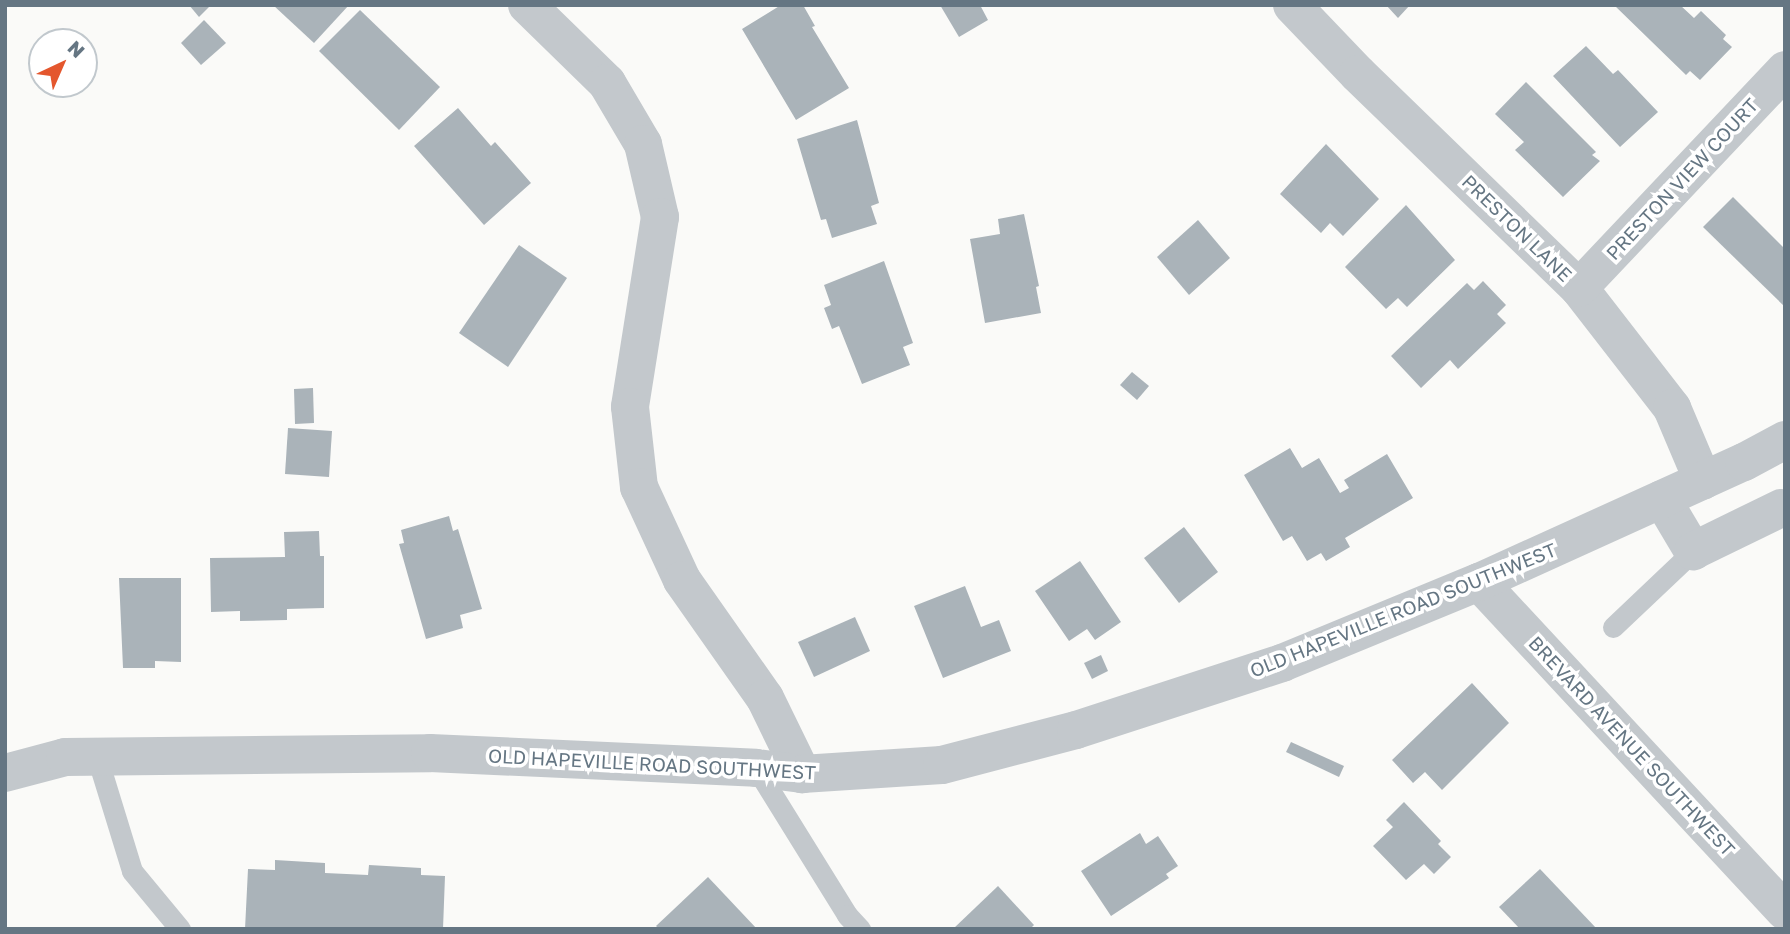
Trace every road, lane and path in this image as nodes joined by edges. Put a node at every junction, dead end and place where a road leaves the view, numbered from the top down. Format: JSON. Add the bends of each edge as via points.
{"nodes":[{"id":1,"x":527,"y":5,"type":"edge"},
{"id":2,"x":1292,"y":5,"type":"edge"},
{"id":3,"x":1785,"y":69,"type":"edge"},
{"id":4,"x":1580,"y":288,"type":"junction"},
{"id":5,"x":1785,"y":440,"type":"edge"},
{"id":6,"x":1703,"y":481,"type":"junction"},
{"id":7,"x":1662,"y":499,"type":"junction"},
{"id":8,"x":1781,"y":508,"type":"dead end"},
{"id":9,"x":1693,"y":551,"type":"junction"},
{"id":10,"x":1479,"y":582,"type":"junction"},
{"id":11,"x":1613,"y":627,"type":"dead end"},
{"id":12,"x":96,"y":757,"type":"junction"},
{"id":13,"x":756,"y":768,"type":"junction"},
{"id":14,"x":5,"y":773,"type":"edge"},
{"id":15,"x":802,"y":774,"type":"junction"},
{"id":16,"x":1785,"y":911,"type":"edge"},
{"id":17,"x":180,"y":929,"type":"edge"},
{"id":18,"x":860,"y":929,"type":"edge"}],
"edges":[{"from":1,"to":15,"type":"street","via":[[607,82],[643,144],[660,217],[630,407],[639,487],[682,580],[765,698]]},
{"from":2,"to":4,"type":"street","name":"PRESTON LANE"},
{"from":3,"to":4,"type":"street","name":"PRESTON VIEW COURT"},
{"from":4,"to":6,"type":"street","name":"PRESTON LANE","via":[[1672,408]]},
{"from":5,"to":6,"type":"street","name":"OLD HAPEVILLE ROAD SOUTHWEST"},
{"from":6,"to":7,"type":"street","name":"OLD HAPEVILLE ROAD SOUTHWEST"},
{"from":7,"to":9,"type":"street"},
{"from":7,"to":10,"type":"street","name":"OLD HAPEVILLE ROAD SOUTHWEST"},
{"from":8,"to":9,"type":"street"},
{"from":9,"to":11,"type":"lane"},
{"from":10,"to":15,"type":"street","name":"OLD HAPEVILLE ROAD SOUTHWEST","via":[[1282,663],[1076,730],[942,765]]},
{"from":10,"to":16,"type":"street","name":"BREVARD AVENUE SOUTHWEST"},
{"from":12,"to":13,"type":"street","name":"OLD HAPEVILLE ROAD SOUTHWEST","via":[[430,752]]},
{"from":12,"to":14,"type":"street","name":"OLD HAPEVILLE ROAD SOUTHWEST","via":[[65,757]]},
{"from":12,"to":17,"type":"lane","via":[[132,871]]},
{"from":13,"to":15,"type":"street","name":"OLD HAPEVILLE ROAD SOUTHWEST"},
{"from":13,"to":18,"type":"lane"}]}
